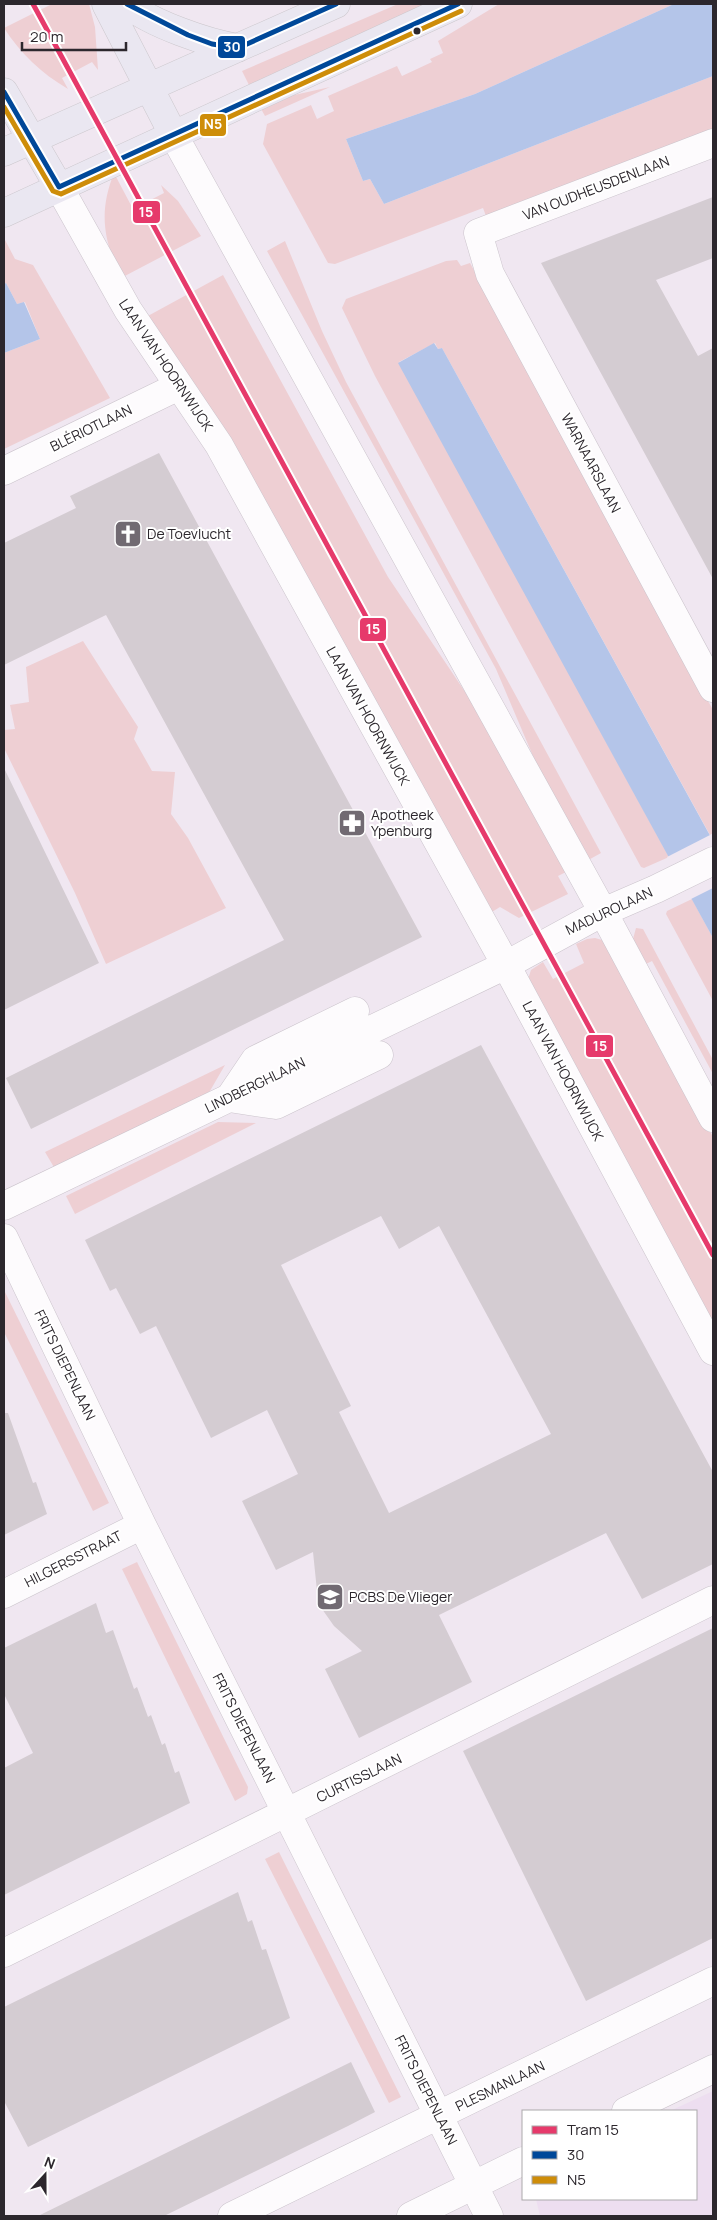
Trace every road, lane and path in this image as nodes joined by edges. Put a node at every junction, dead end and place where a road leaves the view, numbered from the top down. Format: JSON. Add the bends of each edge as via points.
{"nodes":[{"id":1,"x":106,"y":4,"type":"edge"},
{"id":2,"x":127,"y":4,"type":"edge"},
{"id":3,"x":336,"y":4,"type":"edge"},
{"id":4,"x":458,"y":4,"type":"edge"},
{"id":5,"x":238,"y":48,"type":"junction"},
{"id":6,"x":148,"y":88,"type":"junction"},
{"id":7,"x":4,"y":92,"type":"edge"},
{"id":8,"x":173,"y":134,"type":"junction"},
{"id":9,"x":32,"y":139,"type":"junction"},
{"id":10,"x":713,"y":143,"type":"edge"},
{"id":11,"x":4,"y":152,"type":"edge"},
{"id":12,"x":58,"y":187,"type":"junction"},
{"id":13,"x":4,"y":213,"type":"edge"},
{"id":14,"x":478,"y":234,"type":"joint"},
{"id":15,"x":179,"y":386,"type":"junction"},
{"id":16,"x":4,"y":471,"type":"edge"},
{"id":17,"x":713,"y":688,"type":"edge"},
{"id":18,"x":713,"y":861,"type":"edge"},
{"id":19,"x":602,"y":912,"type":"junction"},
{"id":20,"x":506,"y":965,"type":"junction"},
{"id":21,"x":355,"y":1011,"type":"dead end"},
{"id":22,"x":379,"y":1055,"type":"dead end"},
{"id":23,"x":229,"y":1098,"type":"junction"},
{"id":24,"x":713,"y":1118,"type":"edge"},
{"id":25,"x":4,"y":1206,"type":"edge"},
{"id":26,"x":4,"y":1238,"type":"edge"},
{"id":27,"x":713,"y":1351,"type":"edge"},
{"id":28,"x":142,"y":1524,"type":"junction"},
{"id":29,"x":4,"y":1594,"type":"edge"},
{"id":30,"x":713,"y":1600,"type":"edge"},
{"id":31,"x":287,"y":1813,"type":"junction"},
{"id":32,"x":4,"y":1953,"type":"edge"},
{"id":33,"x":713,"y":1981,"type":"edge"},
{"id":34,"x":713,"y":2069,"type":"edge"},
{"id":35,"x":628,"y":2110,"type":"edge"},
{"id":36,"x":440,"y":2116,"type":"junction"},
{"id":37,"x":522,"y":2161,"type":"edge"},
{"id":38,"x":473,"y":2185,"type":"junction"},
{"id":39,"x":232,"y":2216,"type":"edge"},
{"id":40,"x":411,"y":2216,"type":"edge"},
{"id":41,"x":489,"y":2216,"type":"edge"}],
"edges":[{"from":1,"to":6,"type":"main road"},
{"from":2,"to":5,"type":"main road","via":[[188,35],[212,44]]},
{"from":3,"to":5,"type":"main road"},
{"from":4,"to":8,"type":"main road"},
{"from":5,"to":6,"type":"main road"},
{"from":6,"to":8,"type":"main road"},
{"from":6,"to":9,"type":"main road"},
{"from":7,"to":9,"type":"main road","name":"LAAN VAN HOORNWIJCK"},
{"from":8,"to":12,"type":"main road"},
{"from":8,"to":19,"type":"street"},
{"from":9,"to":11,"type":"main road"},
{"from":9,"to":12,"type":"main road","name":"LAAN VAN HOORNWIJCK"},
{"from":10,"to":14,"type":"street","name":"VAN OUDHEUSDENLAAN"},
{"from":12,"to":13,"type":"main road"},
{"from":12,"to":15,"type":"street","name":"LAAN VAN HOORNWIJCK","via":[[128,310]]},
{"from":14,"to":17,"type":"street","name":"WARNAARSLAAN","via":[[490,274]]},
{"from":15,"to":16,"type":"street","name":"BLÉRIOTLAAN"},
{"from":15,"to":20,"type":"street","name":"LAAN VAN HOORNWIJCK","via":[[219,445]]},
{"from":18,"to":19,"type":"street","name":"MADUROLAAN"},
{"from":19,"to":20,"type":"street","name":"MADUROLAAN"},
{"from":19,"to":24,"type":"street"},
{"from":20,"to":23,"type":"street","name":"LINDBERGHLAAN"},
{"from":20,"to":27,"type":"street","name":"LAAN VAN HOORNWIJCK"},
{"from":21,"to":23,"type":"street","via":[[255,1060]]},
{"from":22,"to":23,"type":"street","via":[[276,1105]]},
{"from":23,"to":25,"type":"street","name":"LINDBERGHLAAN"},
{"from":26,"to":28,"type":"street","name":"FRITS DIEPENLAAN"},
{"from":28,"to":29,"type":"street","name":"HILGERSSTRAAT"},
{"from":28,"to":31,"type":"street","name":"FRITS DIEPENLAAN"},
{"from":30,"to":31,"type":"street","name":"CURTISSLAAN"},
{"from":31,"to":32,"type":"street","name":"CURTISSLAAN"},
{"from":31,"to":36,"type":"street","name":"FRITS DIEPENLAAN"},
{"from":33,"to":36,"type":"street","name":"PLESMANLAAN"},
{"from":34,"to":35,"type":"street"},
{"from":36,"to":38,"type":"street","name":"FRITS DIEPENLAAN"},
{"from":36,"to":39,"type":"street","name":"PLESMANLAAN"},
{"from":37,"to":38,"type":"street"},
{"from":38,"to":40,"type":"street"},
{"from":38,"to":41,"type":"street","name":"FRITS DIEPENLAAN"}]}
